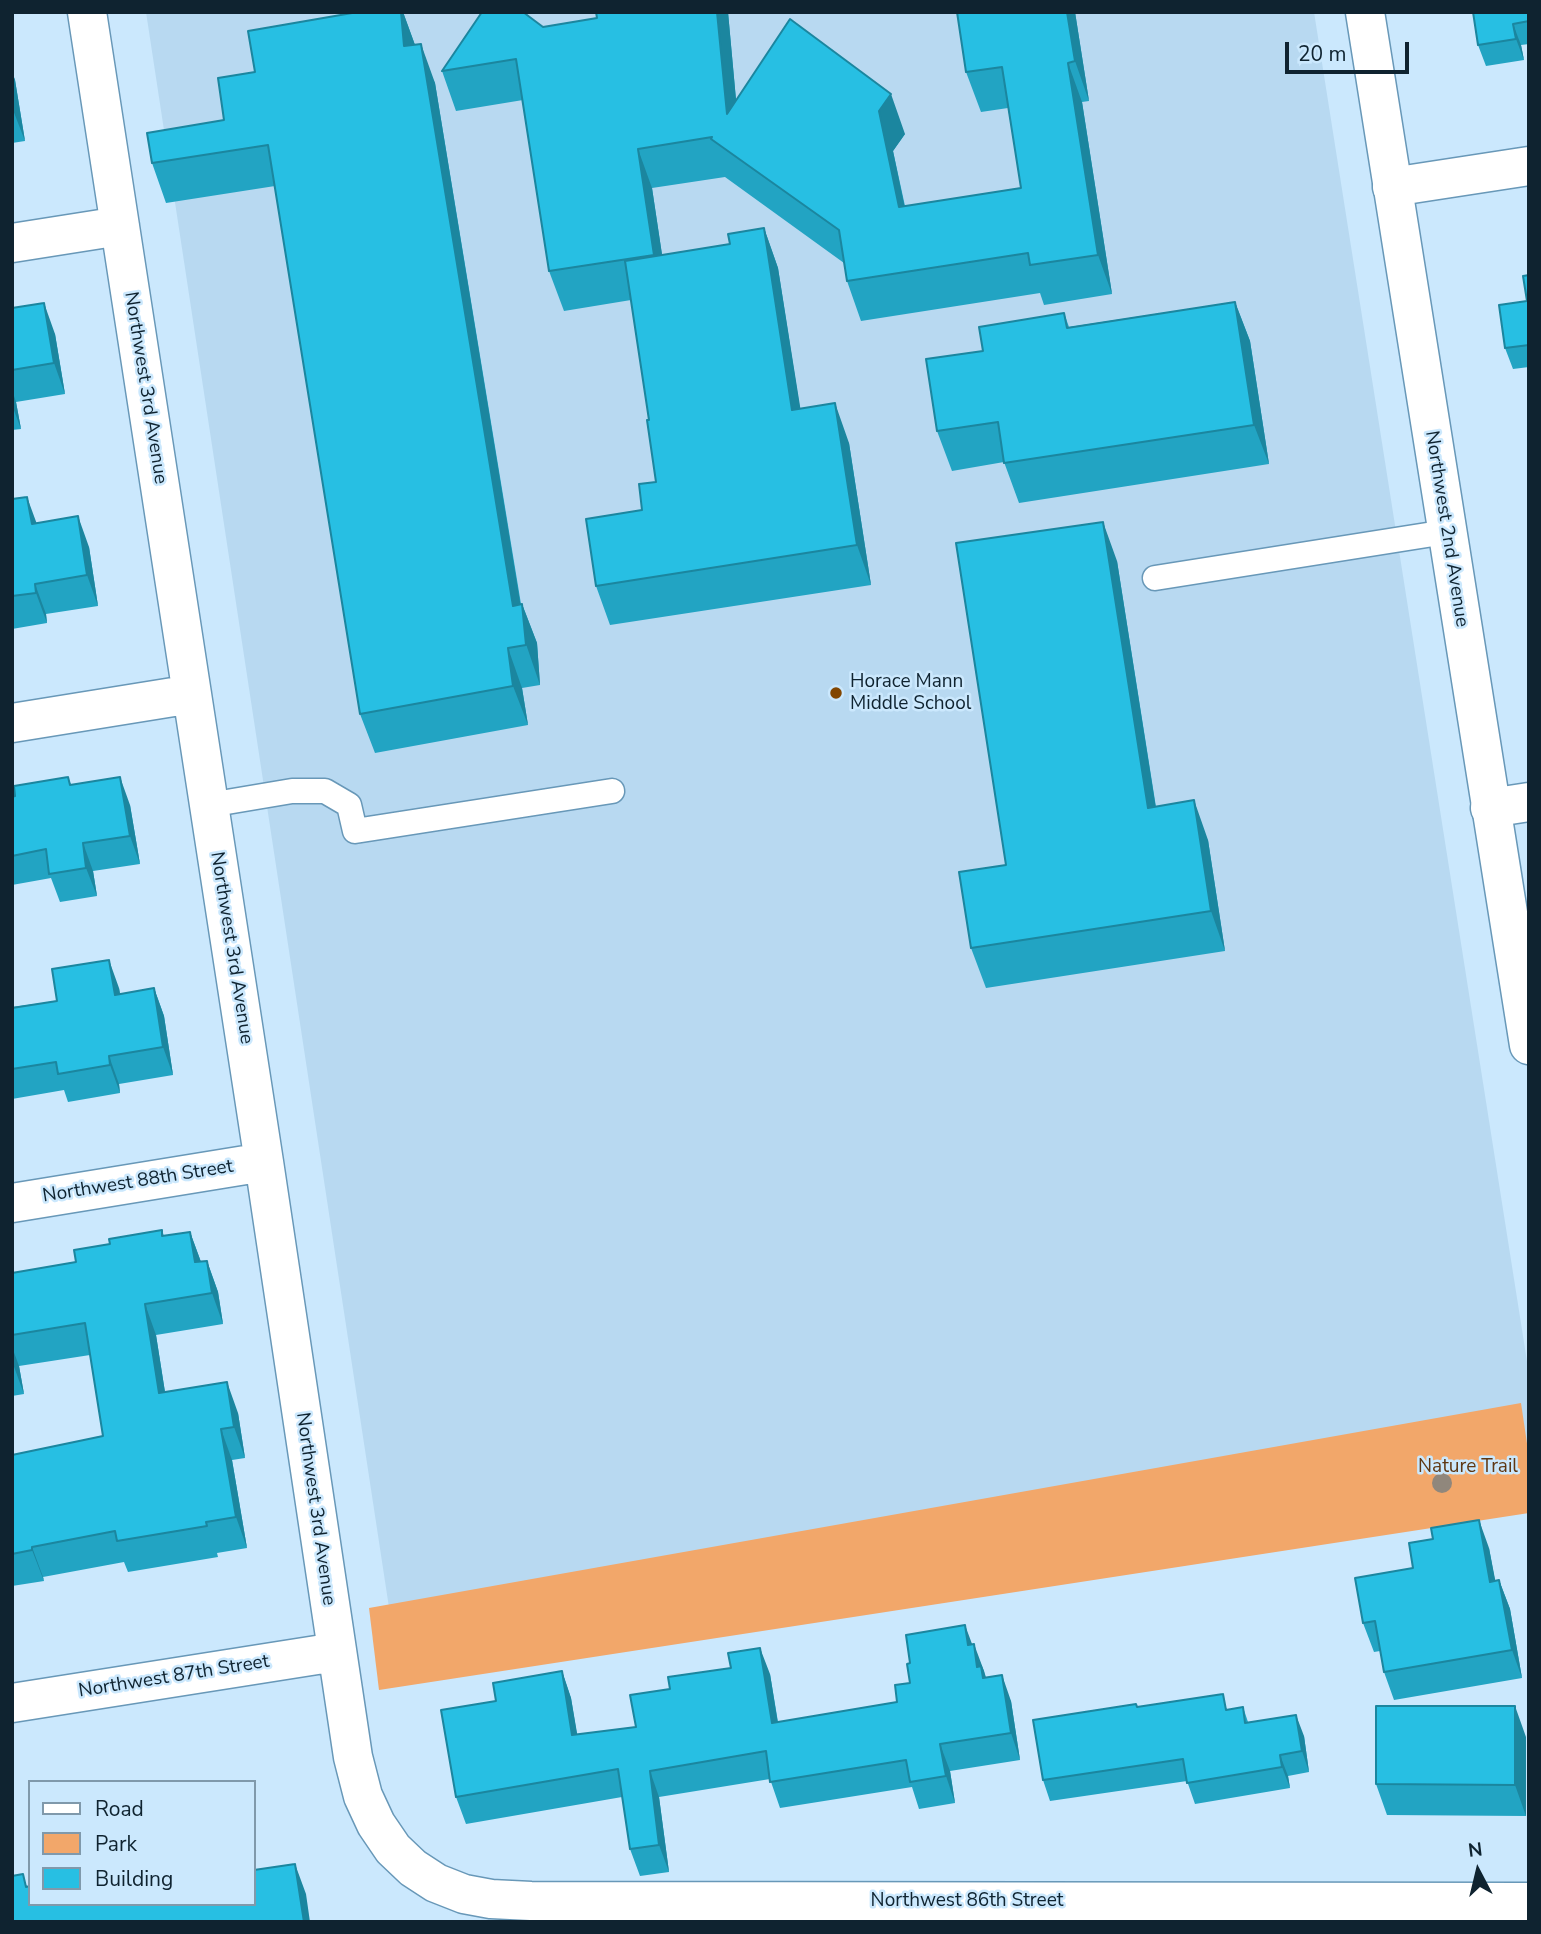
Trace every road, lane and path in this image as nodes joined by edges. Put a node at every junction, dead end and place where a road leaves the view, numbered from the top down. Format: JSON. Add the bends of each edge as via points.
{"nodes":[{"id":1,"x":87,"y":12,"type":"edge"},
{"id":2,"x":1365,"y":12,"type":"edge"},
{"id":3,"x":1529,"y":166,"type":"edge"},
{"id":4,"x":1392,"y":187,"type":"junction"},
{"id":5,"x":120,"y":226,"type":"junction"},
{"id":6,"x":12,"y":243,"type":"edge"},
{"id":7,"x":1446,"y":532,"type":"junction"},
{"id":8,"x":1155,"y":578,"type":"dead end"},
{"id":9,"x":192,"y":694,"type":"junction"},
{"id":10,"x":12,"y":723,"type":"edge"},
{"id":11,"x":612,"y":791,"type":"dead end"},
{"id":12,"x":1529,"y":802,"type":"edge"},
{"id":13,"x":209,"y":806,"type":"junction"},
{"id":14,"x":1490,"y":808,"type":"junction"},
{"id":15,"x":1529,"y":1045,"type":"edge"},
{"id":16,"x":264,"y":1162,"type":"junction"},
{"id":17,"x":12,"y":1203,"type":"edge"},
{"id":18,"x":336,"y":1652,"type":"junction"},
{"id":19,"x":12,"y":1703,"type":"edge"},
{"id":20,"x":413,"y":1868,"type":"joint"},
{"id":21,"x":1529,"y":1902,"type":"edge"}],
"edges":[{"from":1,"to":5,"type":"street","name":"Northwest 3rd Avenue"},
{"from":2,"to":4,"type":"street","name":"Northwest 2nd Avenue"},
{"from":3,"to":4,"type":"street"},
{"from":4,"to":7,"type":"street","name":"Northwest 2nd Avenue"},
{"from":5,"to":6,"type":"street"},
{"from":5,"to":9,"type":"street","name":"Northwest 3rd Avenue"},
{"from":7,"to":8,"type":"lane"},
{"from":7,"to":14,"type":"street","name":"Northwest 2nd Avenue"},
{"from":9,"to":10,"type":"street"},
{"from":9,"to":13,"type":"street","name":"Northwest 3rd Avenue"},
{"from":11,"to":13,"type":"lane","via":[[355,831],[349,805],[325,791],[292,791]]},
{"from":12,"to":14,"type":"street"},
{"from":13,"to":16,"type":"street","name":"Northwest 3rd Avenue"},
{"from":14,"to":15,"type":"street","name":"Northwest 2nd Avenue"},
{"from":16,"to":17,"type":"street","name":"Northwest 88th Street"},
{"from":16,"to":18,"type":"street","name":"Northwest 3rd Avenue"},
{"from":18,"to":19,"type":"street","name":"Northwest 87th Street"},
{"from":18,"to":20,"type":"street","name":"Northwest 3rd Avenue","via":[[363,1796],[393,1849]]},
{"from":20,"to":21,"type":"street","name":"Northwest 86th Street","via":[[436,1883],[491,1899]]}]}
